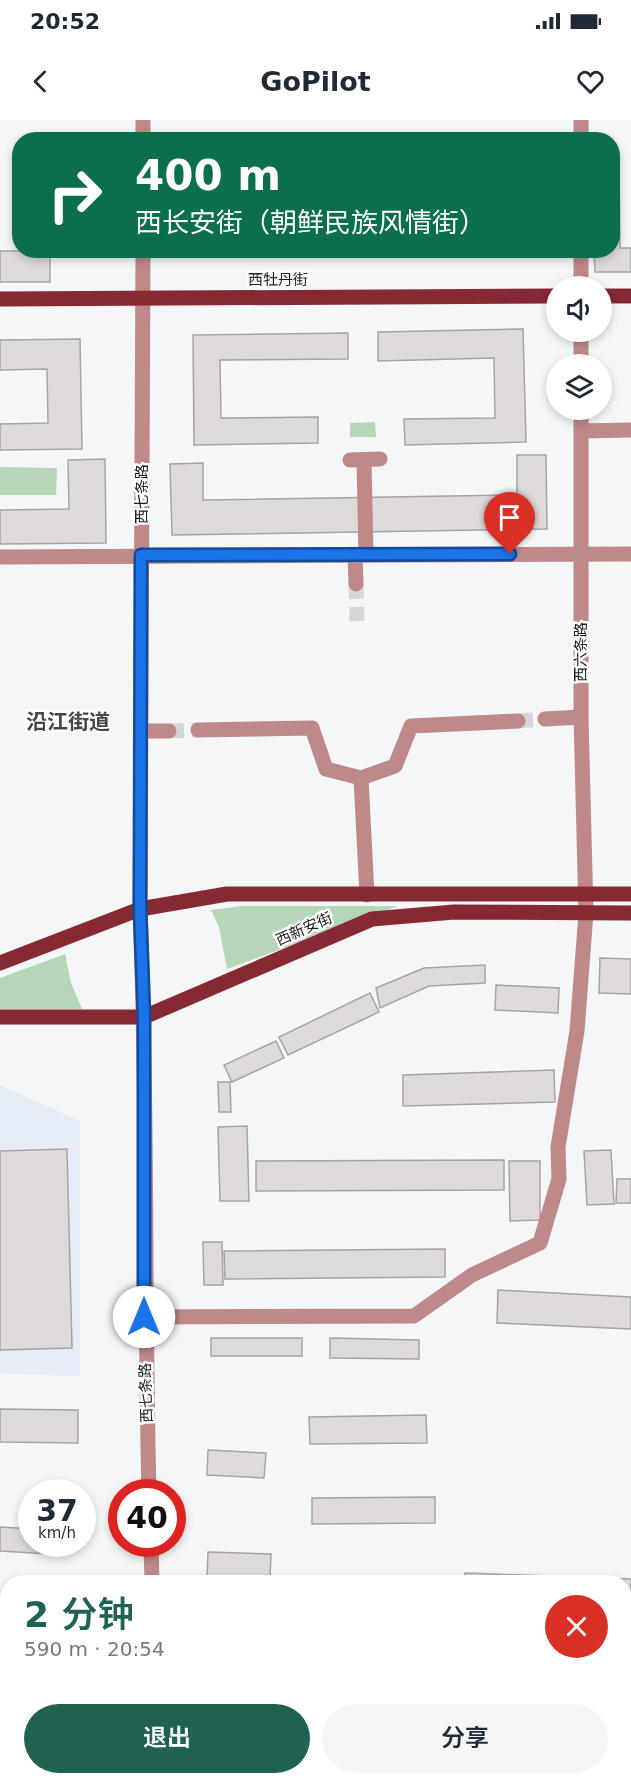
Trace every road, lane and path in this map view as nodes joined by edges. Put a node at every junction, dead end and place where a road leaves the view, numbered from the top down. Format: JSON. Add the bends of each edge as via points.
{"nodes":[{"id":1,"x":143,"y":258,"type":"edge"},
{"id":2,"x":581,"y":258,"type":"edge"},
{"id":3,"x":581,"y":276,"type":"edge"},
{"id":4,"x":546,"y":296,"type":"edge"},
{"id":5,"x":612,"y":296,"type":"edge"},
{"id":6,"x":631,"y":296,"type":"edge"},
{"id":7,"x":143,"y":298,"type":"junction"},
{"id":8,"x":0,"y":299,"type":"edge"},
{"id":9,"x":581,"y":420,"type":"edge"},
{"id":10,"x":631,"y":430,"type":"edge"},
{"id":11,"x":581,"y":431,"type":"junction"},
{"id":12,"x":380,"y":459,"type":"dead end"},
{"id":13,"x":581,"y":554,"type":"junction"},
{"id":14,"x":631,"y":554,"type":"edge"},
{"id":15,"x":141,"y":555,"type":"junction"},
{"id":16,"x":361,"y":555,"type":"junction"},
{"id":17,"x":0,"y":557,"type":"edge"},
{"id":18,"x":356,"y":584,"type":"tunnel mouth"},
{"id":19,"x":581,"y":717,"type":"junction"},
{"id":20,"x":545,"y":719,"type":"tunnel mouth"},
{"id":21,"x":518,"y":721,"type":"tunnel mouth"},
{"id":22,"x":169,"y":730,"type":"tunnel mouth"},
{"id":23,"x":198,"y":730,"type":"tunnel mouth"},
{"id":24,"x":141,"y":731,"type":"junction"},
{"id":25,"x":362,"y":778,"type":"junction"},
{"id":26,"x":584,"y":894,"type":"junction"},
{"id":27,"x":631,"y":894,"type":"edge"},
{"id":28,"x":367,"y":895,"type":"junction"},
{"id":29,"x":140,"y":909,"type":"junction"},
{"id":30,"x":586,"y":912,"type":"junction"},
{"id":31,"x":631,"y":913,"type":"edge"},
{"id":32,"x":0,"y":963,"type":"edge"},
{"id":33,"x":0,"y":1017,"type":"edge"},
{"id":34,"x":144,"y":1017,"type":"junction"},
{"id":35,"x":144,"y":1317,"type":"junction"},
{"id":36,"x":149,"y":1479,"type":"edge"},
{"id":37,"x":151,"y":1557,"type":"edge"},
{"id":38,"x":152,"y":1575,"type":"edge"}],
"edges":[{"from":1,"to":7,"type":"street","name":"西七条路"},
{"from":2,"to":3,"type":"street"},
{"from":4,"to":7,"type":"main road","name":"西牡丹街"},
{"from":5,"to":6,"type":"main road"},
{"from":7,"to":8,"type":"main road","name":"西牡丹街"},
{"from":7,"to":15,"type":"street","name":"西七条路"},
{"from":9,"to":11,"type":"street","name":"西六条路"},
{"from":10,"to":11,"type":"street"},
{"from":11,"to":13,"type":"street","name":"西六条路"},
{"from":12,"to":16,"type":"street","via":[[357,460]]},
{"from":13,"to":14,"type":"street"},
{"from":13,"to":16,"type":"street"},
{"from":13,"to":19,"type":"street","name":"西六条路"},
{"from":15,"to":16,"type":"street"},
{"from":15,"to":17,"type":"street"},
{"from":15,"to":24,"type":"street","name":"西七条路"},
{"from":16,"to":18,"type":"street"},
{"from":19,"to":20,"type":"street"},
{"from":19,"to":26,"type":"street","name":"西六条路"},
{"from":21,"to":25,"type":"street","via":[[411,726],[395,766]]},
{"from":22,"to":24,"type":"street"},
{"from":23,"to":25,"type":"street","via":[[312,728],[326,769]]},
{"from":24,"to":29,"type":"street","name":"西七条路"},
{"from":25,"to":28,"type":"street"},
{"from":26,"to":27,"type":"main road","name":"西新安街"},
{"from":26,"to":28,"type":"main road","name":"西新安街"},
{"from":26,"to":30,"type":"street","name":"西六条路"},
{"from":28,"to":29,"type":"main road","name":"西新安街","via":[[227,894]]},
{"from":29,"to":32,"type":"main road","name":"西新安街"},
{"from":29,"to":34,"type":"street","name":"西七条路"},
{"from":30,"to":31,"type":"main road","name":"西新安街"},
{"from":30,"to":34,"type":"main road","name":"西新安街","via":[[454,912],[372,919]]},
{"from":30,"to":35,"type":"street","name":"西六条路","via":[[577,1031],[558,1147],[559,1179],[540,1243],[472,1275],[414,1316]]},
{"from":33,"to":34,"type":"main road","name":"西新安街"},
{"from":34,"to":35,"type":"street","name":"西七条路"},
{"from":35,"to":36,"type":"street","name":"西七条路"},
{"from":37,"to":38,"type":"street"}]}
